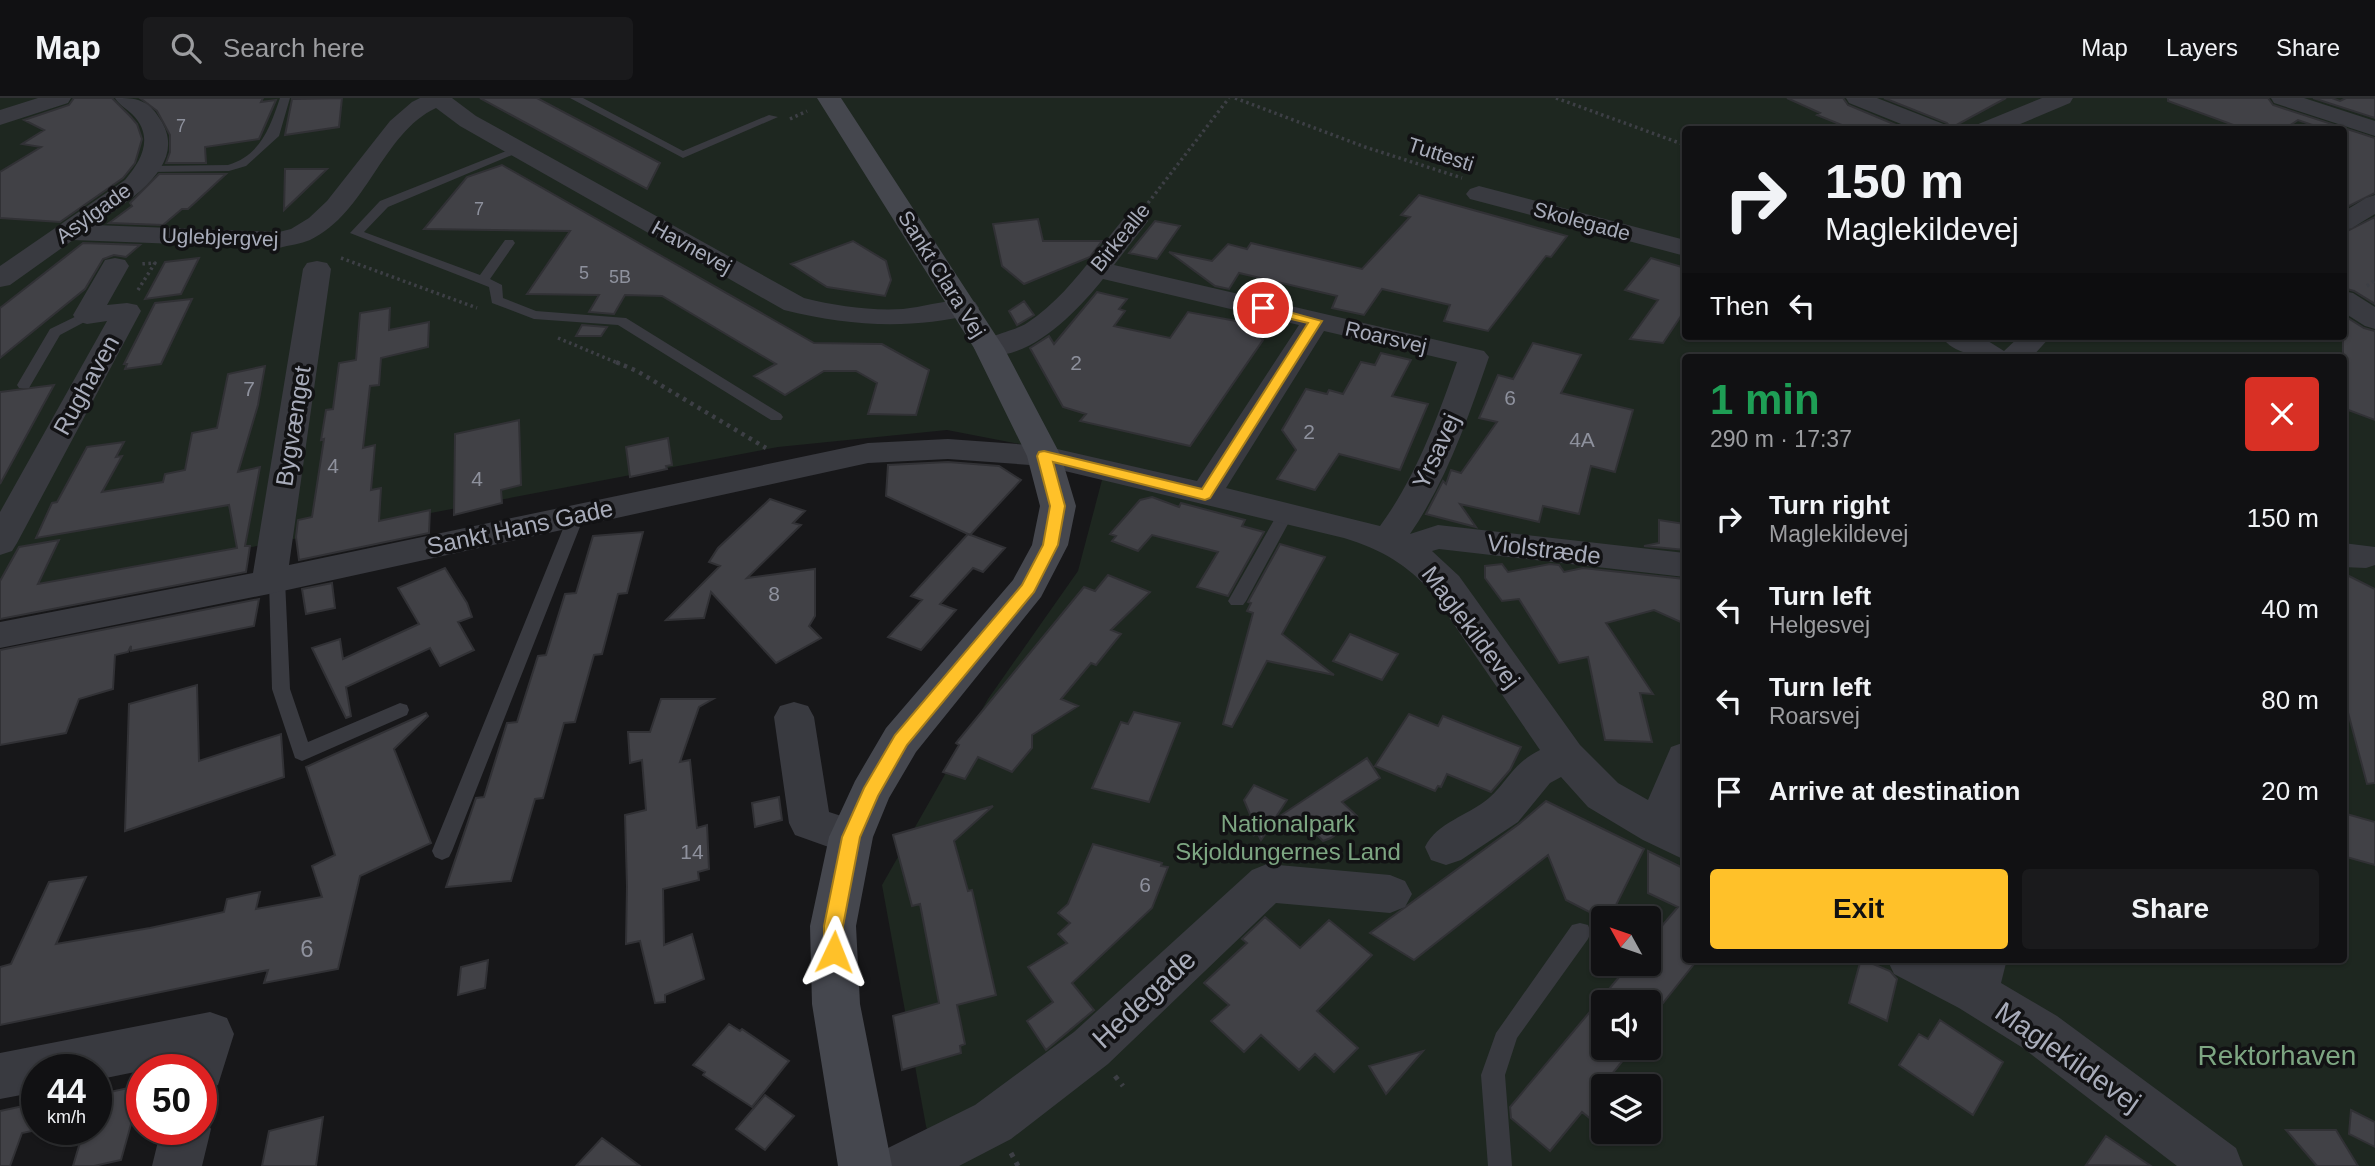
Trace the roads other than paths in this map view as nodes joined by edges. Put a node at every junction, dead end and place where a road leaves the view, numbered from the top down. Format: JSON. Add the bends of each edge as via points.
{"nodes":[{"id":1,"x":60,"y":98,"type":"edge"},
{"id":2,"x":126,"y":98,"type":"edge"},
{"id":3,"x":285,"y":98,"type":"edge"},
{"id":4,"x":575,"y":98,"type":"edge"},
{"id":5,"x":1857,"y":98,"type":"edge"},
{"id":6,"x":2062,"y":98,"type":"edge"},
{"id":7,"x":2282,"y":98,"type":"edge"},
{"id":8,"x":444,"y":99,"type":"edge"},
{"id":9,"x":830,"y":99,"type":"edge"},
{"id":10,"x":773,"y":117,"type":"road end"},
{"id":11,"x":0,"y":118,"type":"edge"},
{"id":12,"x":2369,"y":122,"type":"edge"},
{"id":13,"x":1927,"y":126,"type":"edge"},
{"id":14,"x":1994,"y":126,"type":"edge"},
{"id":15,"x":518,"y":150,"type":"junction"},
{"id":16,"x":148,"y":169,"type":"junction"},
{"id":17,"x":1472,"y":186,"type":"road end"},
{"id":18,"x":2375,"y":204,"type":"edge"},
{"id":19,"x":1135,"y":221,"type":"road end"},
{"id":20,"x":2347,"y":221,"type":"edge"},
{"id":21,"x":68,"y":232,"type":"junction"},
{"id":22,"x":509,"y":243,"type":"dead end"},
{"id":23,"x":1682,"y":247,"type":"edge"},
{"id":24,"x":115,"y":267,"type":"dead end"},
{"id":25,"x":317,"y":269,"type":"dead end"},
{"id":26,"x":1095,"y":269,"type":"junction"},
{"id":27,"x":0,"y":279,"type":"edge"},
{"id":28,"x":483,"y":280,"type":"junction"},
{"id":29,"x":2347,"y":302,"type":"edge"},
{"id":30,"x":965,"y":308,"type":"junction"},
{"id":31,"x":87,"y":315,"type":"junction"},
{"id":32,"x":2375,"y":320,"type":"edge"},
{"id":33,"x":1316,"y":321,"type":"junction"},
{"id":34,"x":2033,"y":340,"type":"edge"},
{"id":35,"x":989,"y":348,"type":"junction"},
{"id":36,"x":2018,"y":354,"type":"edge"},
{"id":37,"x":1474,"y":357,"type":"joint"},
{"id":38,"x":24,"y":385,"type":"dead end"},
{"id":39,"x":776,"y":417,"type":"dead end"},
{"id":40,"x":1044,"y":456,"type":"junction"},
{"id":41,"x":1205,"y":495,"type":"junction"},
{"id":42,"x":1286,"y":513,"type":"junction"},
{"id":43,"x":577,"y":514,"type":"junction"},
{"id":44,"x":0,"y":543,"type":"edge"},
{"id":45,"x":1396,"y":544,"type":"junction"},
{"id":46,"x":1682,"y":565,"type":"edge"},
{"id":47,"x":273,"y":581,"type":"junction"},
{"id":48,"x":1237,"y":601,"type":"dead end"},
{"id":49,"x":0,"y":635,"type":"edge"},
{"id":50,"x":400,"y":710,"type":"dead end"},
{"id":51,"x":794,"y":717,"type":"dead end"},
{"id":52,"x":1566,"y":755,"type":"junction"},
{"id":53,"x":1682,"y":776,"type":"edge"},
{"id":54,"x":1672,"y":835,"type":"edge"},
{"id":55,"x":851,"y":837,"type":"junction"},
{"id":56,"x":1446,"y":847,"type":"dead end"},
{"id":57,"x":442,"y":851,"type":"dead end"},
{"id":58,"x":1390,"y":894,"type":"dead end"},
{"id":59,"x":1580,"y":932,"type":"dead end"},
{"id":60,"x":1926,"y":963,"type":"edge"},
{"id":61,"x":1980,"y":976,"type":"edge"},
{"id":62,"x":204,"y":1054,"type":"edge"},
{"id":63,"x":0,"y":1076,"type":"edge"},
{"id":64,"x":182,"y":1145,"type":"edge"},
{"id":65,"x":177,"y":1166,"type":"edge"},
{"id":66,"x":865,"y":1166,"type":"edge"},
{"id":67,"x":906,"y":1166,"type":"edge"},
{"id":68,"x":1500,"y":1166,"type":"edge"},
{"id":69,"x":2218,"y":1166,"type":"edge"}],
"edges":[{"from":1,"to":11,"type":"street"},
{"from":2,"to":16,"type":"street","name":"Asylgade","via":[[145,112],[156,131],[158,148]]},
{"from":3,"to":16,"type":"lane","via":[[273,135],[242,164]]},
{"from":4,"to":10,"type":"lane","via":[[683,155]]},
{"from":5,"to":13,"type":"street"},
{"from":6,"to":14,"type":"street"},
{"from":7,"to":12,"type":"street"},
{"from":8,"to":15,"type":"street","name":"Havnevej","via":[[468,121]]},
{"from":8,"to":21,"type":"street","name":"Uglebjergvej","via":[[411,113],[320,224],[300,237]]},
{"from":9,"to":30,"type":"main road","name":"Sankt Clara Vej"},
{"from":15,"to":28,"type":"lane","via":[[384,204],[356,233]]},
{"from":15,"to":30,"type":"street","name":"Havnevej","via":[[794,304],[871,319],[905,319]]},
{"from":16,"to":21,"type":"street","name":"Asylgade","via":[[134,185]]},
{"from":17,"to":23,"type":"street","name":"Skolegade"},
{"from":18,"to":20,"type":"street"},
{"from":19,"to":26,"type":"street","name":"Birkealle"},
{"from":21,"to":27,"type":"street","name":"Asylgade"},
{"from":22,"to":28,"type":"lane"},
{"from":24,"to":31,"type":"street","name":"Rughaven"},
{"from":25,"to":47,"type":"street","name":"Bygvænget"},
{"from":26,"to":33,"type":"street","name":"Roarsvej"},
{"from":26,"to":35,"type":"street","name":"Birkealle","via":[[1041,327]]},
{"from":28,"to":39,"type":"lane","via":[[495,285],[497,300],[534,315],[621,321]]},
{"from":29,"to":32,"type":"street"},
{"from":30,"to":35,"type":"main road","name":"Sankt Clara Vej"},
{"from":31,"to":38,"type":"lane","via":[[55,332]]},
{"from":31,"to":44,"type":"street","name":"Rughaven","via":[[127,311]]},
{"from":33,"to":37,"type":"street","name":"Roarsvej"},
{"from":33,"to":41,"type":"street"},
{"from":34,"to":36,"type":"street"},
{"from":35,"to":40,"type":"main road","name":"Sankt Clara Vej"},
{"from":37,"to":45,"type":"street","name":"Yrsavej","via":[[1452,419]]},
{"from":40,"to":41,"type":"street","name":"Maglekildevej"},
{"from":40,"to":43,"type":"street","name":"Sankt Hans Gade","via":[[948,449],[868,453]]},
{"from":40,"to":55,"type":"main road","name":"Sankt Clara Vej","via":[[1058,506],[1050,545],[1028,588],[901,740]]},
{"from":41,"to":42,"type":"street","name":"Maglekildevej"},
{"from":42,"to":45,"type":"street","name":"Maglekildevej"},
{"from":42,"to":48,"type":"lane"},
{"from":43,"to":47,"type":"street","name":"Sankt Hans Gade"},
{"from":43,"to":57,"type":"lane"},
{"from":45,"to":46,"type":"street","name":"Violstræde","via":[[1438,537]]},
{"from":45,"to":52,"type":"street","name":"Maglekildevej","via":[[1427,564],[1446,585]]},
{"from":47,"to":49,"type":"street","name":"Sankt Hans Gade"},
{"from":47,"to":50,"type":"lane","via":[[281,689],[302,753]]},
{"from":51,"to":55,"type":"street","via":[[810,823]]},
{"from":52,"to":54,"type":"street","name":"Maglekildevej","via":[[1603,795]]},
{"from":52,"to":56,"type":"street","via":[[1536,771],[1503,810]]},
{"from":53,"to":54,"type":"street"},
{"from":55,"to":66,"type":"main road","name":"Sankt Clara Vej","via":[[833,926],[835,1004]]},
{"from":58,"to":67,"type":"street","name":"Hedegade","via":[[1267,883],[1091,1048],[993,1122]]},
{"from":59,"to":68,"type":"lane","via":[[1507,1033],[1493,1075]]},
{"from":60,"to":61,"type":"street","name":"Maglekildevej"},
{"from":61,"to":69,"type":"street","name":"Maglekildevej","via":[[2040,1032]]},
{"from":62,"to":63,"type":"street","via":[[209,1034]]},
{"from":64,"to":65,"type":"street"}]}
